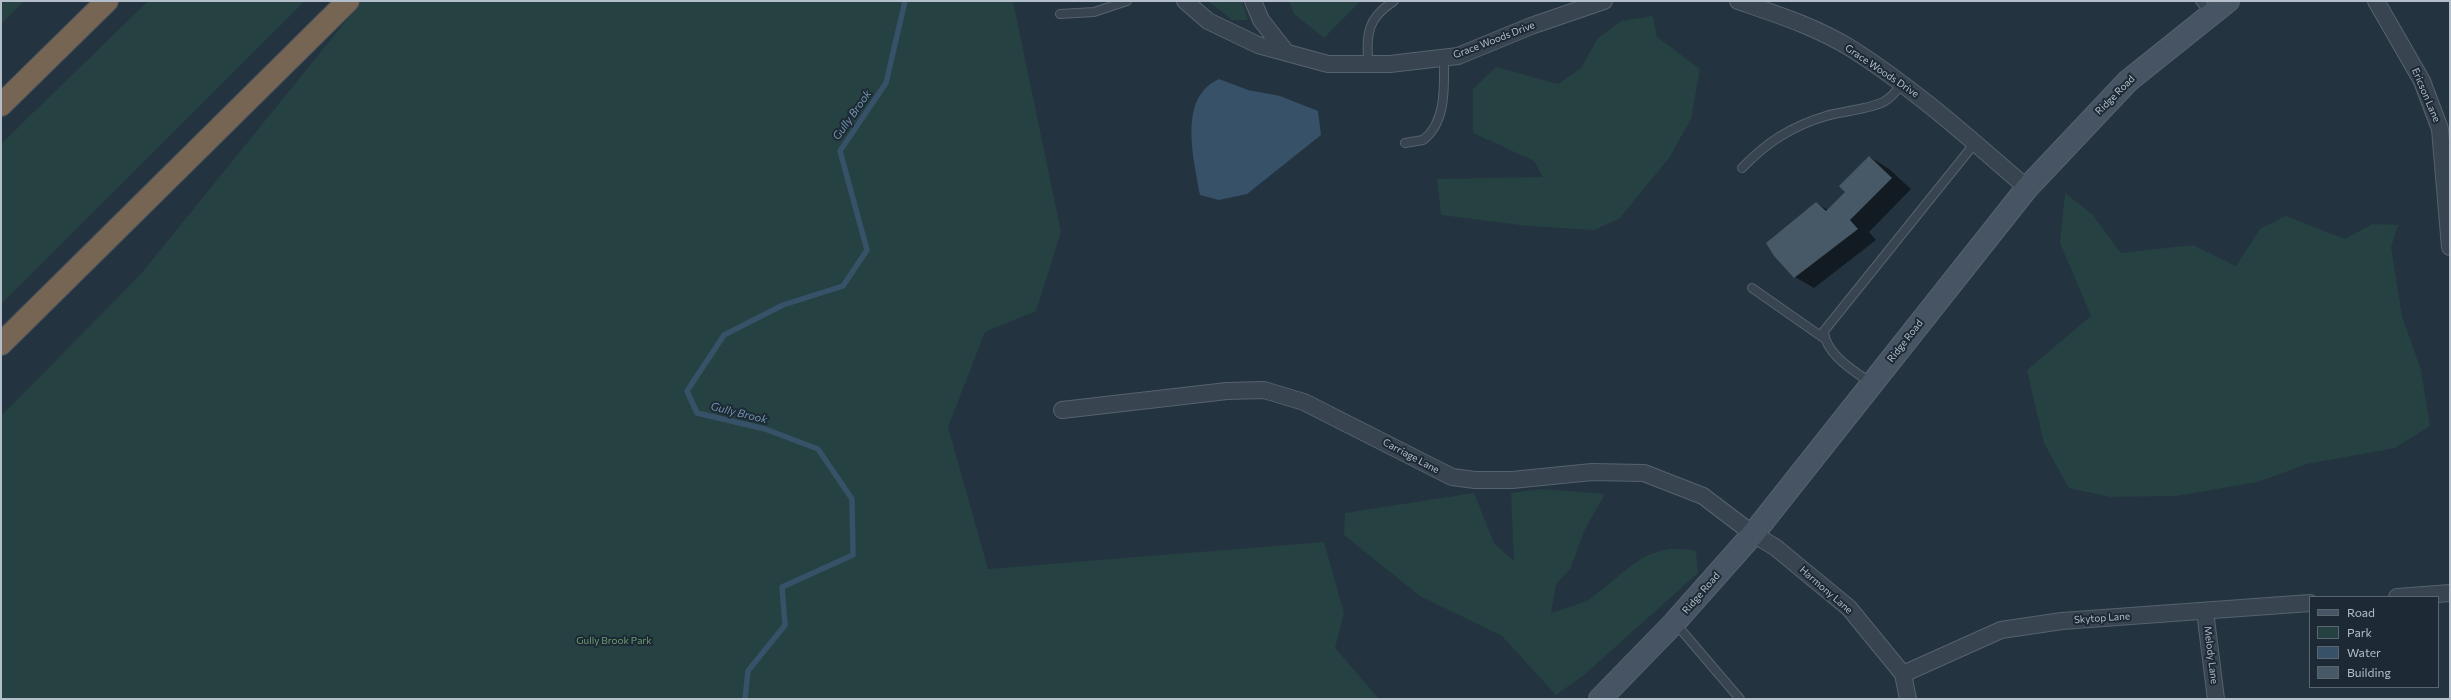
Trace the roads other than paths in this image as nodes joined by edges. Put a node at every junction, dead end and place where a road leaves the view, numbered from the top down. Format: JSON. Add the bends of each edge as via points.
{"nodes":[{"id":1,"x":107,"y":1,"type":"edge"},
{"id":2,"x":348,"y":1,"type":"edge"},
{"id":3,"x":1127,"y":1,"type":"edge"},
{"id":4,"x":1185,"y":1,"type":"edge"},
{"id":5,"x":1253,"y":1,"type":"edge"},
{"id":6,"x":1394,"y":1,"type":"edge"},
{"id":7,"x":1604,"y":1,"type":"edge"},
{"id":8,"x":1738,"y":1,"type":"edge"},
{"id":9,"x":2376,"y":1,"type":"edge"},
{"id":10,"x":2213,"y":5,"type":"edge"},
{"id":11,"x":1060,"y":14,"type":"dead end"},
{"id":12,"x":1286,"y":52,"type":"junction"},
{"id":13,"x":1444,"y":58,"type":"junction"},
{"id":14,"x":1368,"y":64,"type":"junction"},
{"id":15,"x":1903,"y":83,"type":"junction"},
{"id":16,"x":1,"y":105,"type":"edge"},
{"id":17,"x":1405,"y":143,"type":"dead end"},
{"id":18,"x":1975,"y":143,"type":"junction"},
{"id":19,"x":1742,"y":168,"type":"dead end"},
{"id":20,"x":2027,"y":188,"type":"junction"},
{"id":21,"x":2450,"y":247,"type":"edge"},
{"id":22,"x":1752,"y":288,"type":"dead end"},
{"id":23,"x":1825,"y":339,"type":"junction"},
{"id":24,"x":1,"y":344,"type":"edge"},
{"id":25,"x":1872,"y":383,"type":"junction"},
{"id":26,"x":1062,"y":410,"type":"dead end"},
{"id":27,"x":1753,"y":534,"type":"junction"},
{"id":28,"x":2450,"y":593,"type":"edge"},
{"id":29,"x":2410,"y":596,"type":"edge"},
{"id":30,"x":2309,"y":603,"type":"edge"},
{"id":31,"x":2205,"y":611,"type":"junction"},
{"id":32,"x":1674,"y":623,"type":"junction"},
{"id":33,"x":1903,"y":674,"type":"junction"},
{"id":34,"x":1600,"y":699,"type":"edge"},
{"id":35,"x":1740,"y":699,"type":"edge"},
{"id":36,"x":1908,"y":699,"type":"edge"},
{"id":37,"x":2216,"y":699,"type":"edge"}],
"edges":[{"from":1,"to":16,"type":"highway"},
{"from":2,"to":24,"type":"highway"},
{"from":3,"to":11,"type":"lane","via":[[1094,12]]},
{"from":4,"to":12,"type":"street","name":"Grace Woods Drive","via":[[1208,21],[1258,45]]},
{"from":5,"to":12,"type":"street","via":[[1261,20]]},
{"from":6,"to":14,"type":"lane","via":[[1371,21],[1367,38]]},
{"from":7,"to":13,"type":"street","name":"Grace Woods Drive","via":[[1531,26],[1458,56]]},
{"from":8,"to":15,"type":"street","name":"Grace Woods Drive","via":[[1783,16],[1850,48]]},
{"from":9,"to":21,"type":"street","name":"Ericson Lane","via":[[2422,81],[2440,129]]},
{"from":10,"to":20,"type":"main road","name":"Ridge Road","via":[[2128,81]]},
{"from":12,"to":14,"type":"street","name":"Grace Woods Drive","via":[[1328,64]]},
{"from":13,"to":14,"type":"street","name":"Grace Woods Drive"},
{"from":13,"to":17,"type":"lane","via":[[1441,110],[1434,128],[1424,140]]},
{"from":15,"to":18,"type":"street","name":"Grace Woods Drive"},
{"from":15,"to":19,"type":"lane","via":[[1886,100],[1871,106],[1824,116],[1776,137],[1760,148]]},
{"from":18,"to":20,"type":"street","name":"Grace Woods Drive"},
{"from":18,"to":23,"type":"lane","via":[[1824,331]]},
{"from":20,"to":25,"type":"main road","name":"Ridge Road"},
{"from":22,"to":23,"type":"lane"},
{"from":23,"to":25,"type":"lane","via":[[1846,364]]},
{"from":25,"to":27,"type":"main road","name":"Ridge Road"},
{"from":26,"to":27,"type":"street","name":"Carriage Lane","via":[[1228,391],[1264,390],[1304,402],[1452,477],[1512,480],[1592,472],[1644,473],[1703,496]]},
{"from":27,"to":32,"type":"main road","name":"Ridge Road"},
{"from":27,"to":33,"type":"street","name":"Harmony Lane","via":[[1775,547],[1848,608]]},
{"from":28,"to":29,"type":"street"},
{"from":30,"to":31,"type":"street","name":"Skytop Lane"},
{"from":31,"to":33,"type":"street","name":"Skytop Lane","via":[[2062,621],[2001,630]]},
{"from":31,"to":37,"type":"street","name":"Melody Lane"},
{"from":32,"to":34,"type":"main road","name":"Ridge Road"},
{"from":32,"to":35,"type":"lane"},
{"from":33,"to":36,"type":"street","name":"Harmony Lane"}]}
